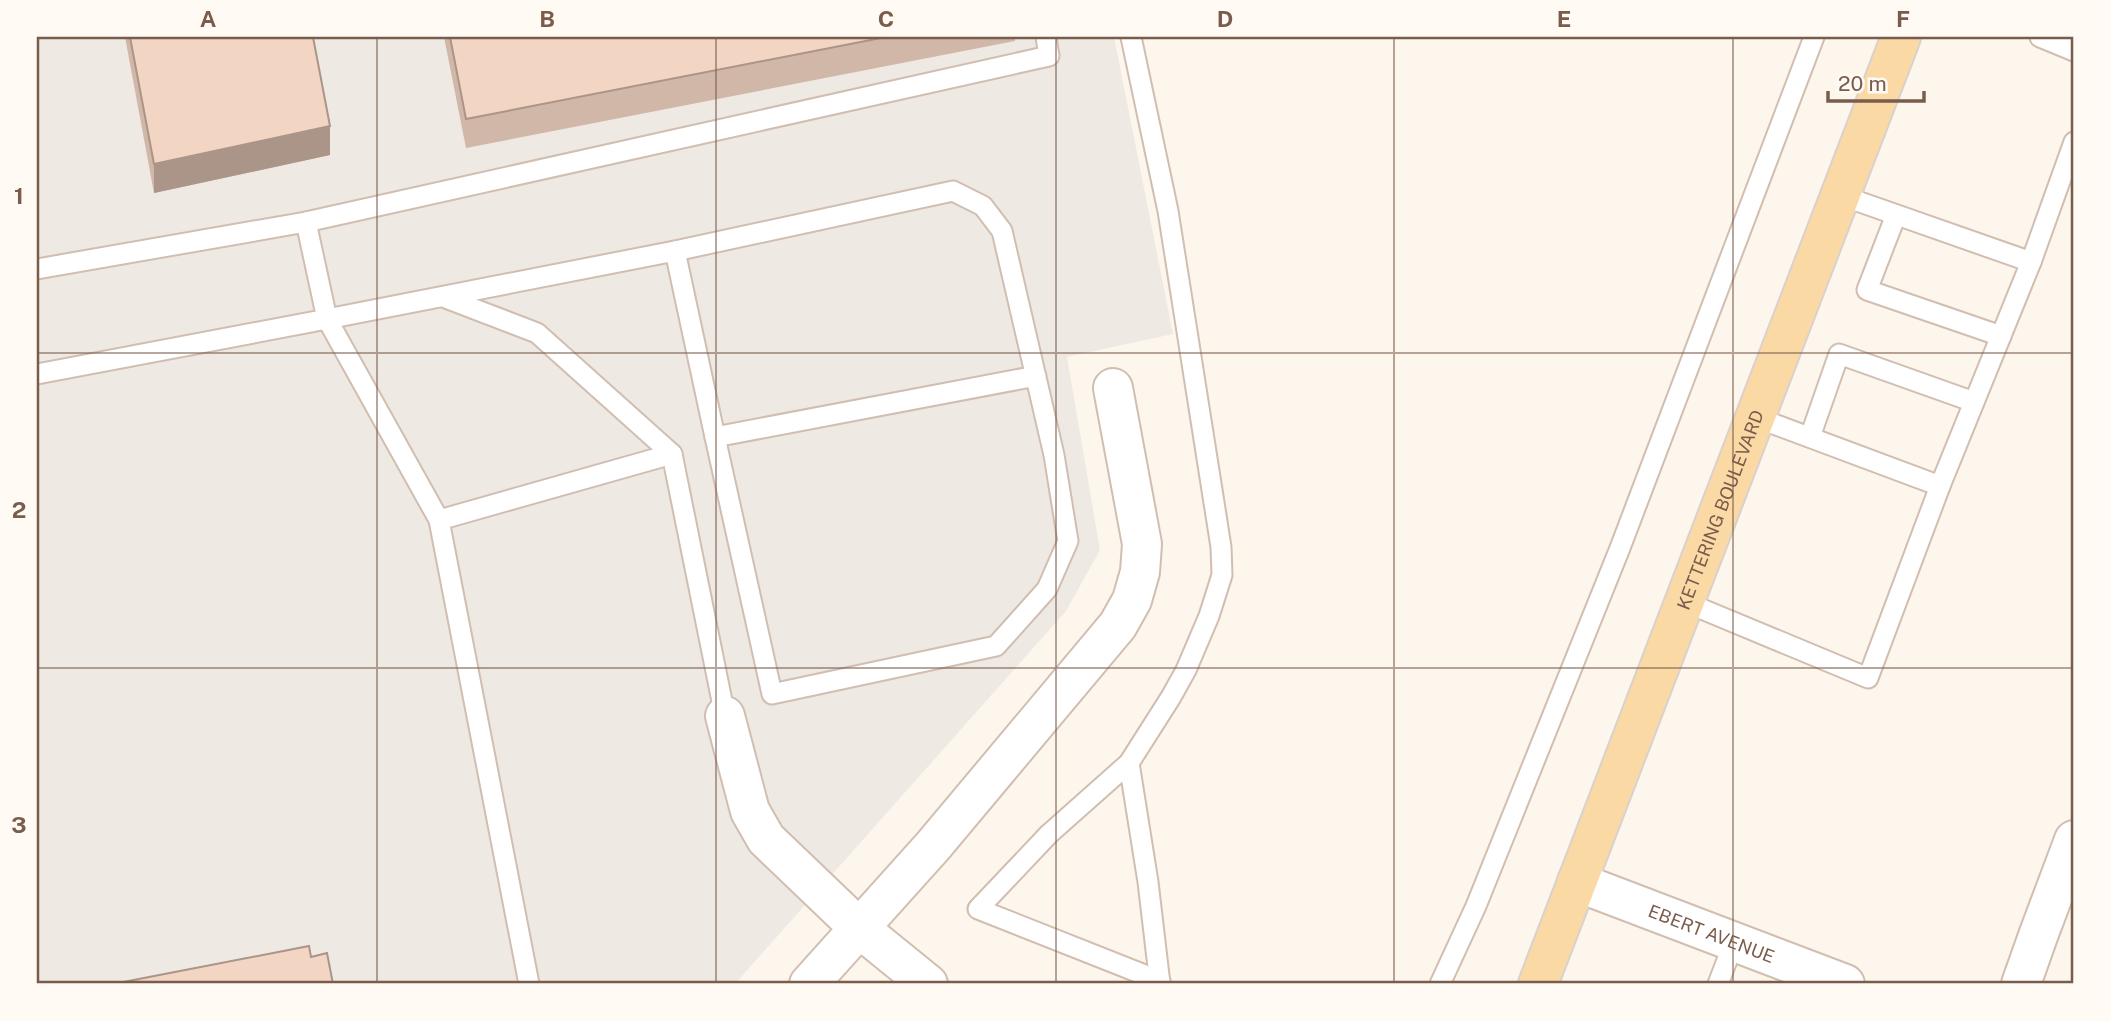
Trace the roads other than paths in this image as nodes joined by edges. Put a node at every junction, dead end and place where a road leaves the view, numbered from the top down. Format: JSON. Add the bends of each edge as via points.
{"nodes":[{"id":1,"x":1046,"y":37,"type":"edge"},
{"id":2,"x":1131,"y":37,"type":"edge"},
{"id":3,"x":1814,"y":37,"type":"edge"},
{"id":4,"x":1901,"y":37,"type":"edge"},
{"id":5,"x":2040,"y":37,"type":"edge"},
{"id":6,"x":2074,"y":51,"type":"edge"},
{"id":7,"x":2074,"y":142,"type":"edge"},
{"id":8,"x":1840,"y":195,"type":"junction"},
{"id":9,"x":1896,"y":215,"type":"junction"},
{"id":10,"x":306,"y":222,"type":"junction"},
{"id":11,"x":675,"y":251,"type":"junction"},
{"id":12,"x":2031,"y":262,"type":"junction"},
{"id":13,"x":37,"y":269,"type":"edge"},
{"id":14,"x":442,"y":297,"type":"junction"},
{"id":15,"x":327,"y":319,"type":"junction"},
{"id":16,"x":2001,"y":336,"type":"junction"},
{"id":17,"x":37,"y":374,"type":"edge"},
{"id":18,"x":1036,"y":376,"type":"junction"},
{"id":19,"x":1113,"y":388,"type":"dead end"},
{"id":20,"x":1974,"y":402,"type":"junction"},
{"id":21,"x":1755,"y":417,"type":"junction"},
{"id":22,"x":715,"y":437,"type":"junction"},
{"id":23,"x":1810,"y":437,"type":"junction"},
{"id":24,"x":672,"y":454,"type":"junction"},
{"id":25,"x":1940,"y":486,"type":"junction"},
{"id":26,"x":439,"y":520,"type":"junction"},
{"id":27,"x":1685,"y":602,"type":"junction"},
{"id":28,"x":725,"y":716,"type":"joint"},
{"id":29,"x":1129,"y":762,"type":"junction"},
{"id":30,"x":2074,"y":841,"type":"edge"},
{"id":31,"x":1577,"y":882,"type":"junction"},
{"id":32,"x":859,"y":928,"type":"junction"},
{"id":33,"x":1734,"y":942,"type":"junction"},
{"id":34,"x":1160,"y":983,"type":"edge"},
{"id":35,"x":529,"y":984,"type":"edge"},
{"id":36,"x":809,"y":984,"type":"edge"},
{"id":37,"x":928,"y":984,"type":"edge"},
{"id":38,"x":1440,"y":984,"type":"edge"},
{"id":39,"x":1538,"y":984,"type":"edge"},
{"id":40,"x":1718,"y":984,"type":"edge"},
{"id":41,"x":1844,"y":984,"type":"edge"},
{"id":42,"x":2021,"y":984,"type":"edge"}],
"edges":[{"from":1,"to":10,"type":"lane","via":[[1049,56]]},
{"from":2,"to":29,"type":"lane","via":[[1168,211],[1222,547],[1222,575],[1186,670]]},
{"from":3,"to":38,"type":"lane","via":[[1620,548],[1476,906]]},
{"from":4,"to":8,"type":"main road","name":"KETTERING BOULEVARD"},
{"from":5,"to":6,"type":"lane"},
{"from":7,"to":12,"type":"lane"},
{"from":8,"to":9,"type":"lane"},
{"from":8,"to":21,"type":"main road","name":"KETTERING BOULEVARD"},
{"from":9,"to":12,"type":"lane"},
{"from":9,"to":16,"type":"lane","via":[[1867,290]]},
{"from":10,"to":13,"type":"lane"},
{"from":10,"to":15,"type":"lane"},
{"from":11,"to":14,"type":"lane"},
{"from":11,"to":18,"type":"lane","via":[[953,191],[982,206],[1002,231]]},
{"from":11,"to":22,"type":"lane"},
{"from":12,"to":16,"type":"lane"},
{"from":14,"to":15,"type":"lane"},
{"from":14,"to":24,"type":"lane","via":[[537,333]]},
{"from":15,"to":17,"type":"lane"},
{"from":15,"to":26,"type":"lane"},
{"from":16,"to":20,"type":"lane"},
{"from":18,"to":22,"type":"lane"},
{"from":18,"to":22,"type":"lane","via":[[1055,455],[1068,541],[1047,589],[996,646],[772,694]]},
{"from":19,"to":32,"type":"street","via":[[1142,544],[1132,600],[1118,625]]},
{"from":20,"to":23,"type":"lane","via":[[1839,354]]},
{"from":20,"to":25,"type":"lane"},
{"from":21,"to":23,"type":"lane"},
{"from":21,"to":27,"type":"main road","name":"KETTERING BOULEVARD"},
{"from":23,"to":25,"type":"lane"},
{"from":24,"to":26,"type":"lane"},
{"from":24,"to":28,"type":"lane"},
{"from":25,"to":27,"type":"lane","via":[[1868,678]]},
{"from":26,"to":35,"type":"lane"},
{"from":27,"to":31,"type":"main road","name":"KETTERING BOULEVARD"},
{"from":28,"to":32,"type":"street","via":[[750,811],[766,839]]},
{"from":29,"to":34,"type":"lane"},
{"from":29,"to":34,"type":"lane","via":[[1049,834],[978,909]]},
{"from":30,"to":42,"type":"street"},
{"from":31,"to":33,"type":"street","name":"EBERT AVENUE"},
{"from":31,"to":39,"type":"main road","name":"KETTERING BOULEVARD"},
{"from":32,"to":36,"type":"street"},
{"from":32,"to":37,"type":"street"},
{"from":33,"to":40,"type":"lane"},
{"from":33,"to":41,"type":"street","name":"EBERT AVENUE"}]}
